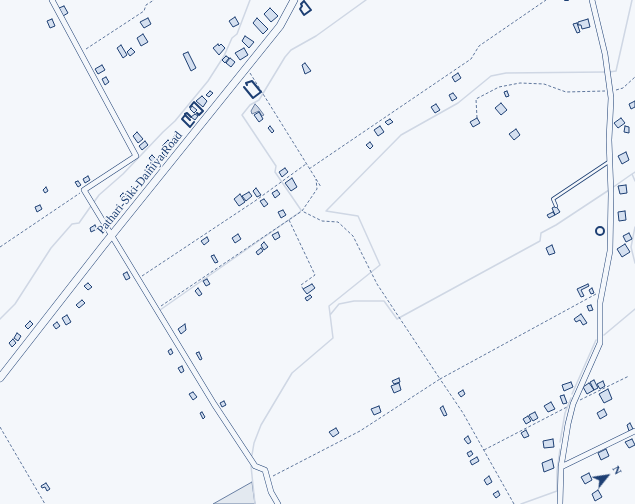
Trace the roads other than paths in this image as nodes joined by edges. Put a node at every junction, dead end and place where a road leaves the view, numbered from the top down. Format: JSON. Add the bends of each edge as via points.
{"nodes":[{"id":1,"x":52,"y":0,"type":"edge"},
{"id":2,"x":294,"y":0,"type":"edge"},
{"id":3,"x":592,"y":0,"type":"edge"},
{"id":4,"x":610,"y":161,"type":"junction"},
{"id":5,"x":556,"y":206,"type":"dead end"},
{"id":6,"x":113,"y":236,"type":"junction"},
{"id":7,"x":0,"y":378,"type":"edge"},
{"id":8,"x":635,"y":431,"type":"edge"},
{"id":9,"x":561,"y":467,"type":"junction"},
{"id":10,"x":278,"y":504,"type":"edge"},
{"id":11,"x":560,"y":504,"type":"edge"}],
"edges":[{"from":1,"to":6,"type":"street","via":[[136,156],[84,190]]},
{"from":2,"to":6,"type":"main road","name":"Pathari-Siki-Dainiya Road","via":[[280,26]]},
{"from":3,"to":4,"type":"street","via":[[600,26],[610,90]]},
{"from":4,"to":5,"type":"lane","via":[[553,200]]},
{"from":4,"to":9,"type":"street","via":[[612,220],[610,251],[600,303],[600,343],[573,404]]},
{"from":6,"to":7,"type":"main road","name":"Pathari-Siki-Dainiya Road"},
{"from":6,"to":10,"type":"street","via":[[236,439],[255,466],[265,470],[271,492]]},
{"from":8,"to":9,"type":"street"},
{"from":9,"to":11,"type":"street"}]}
